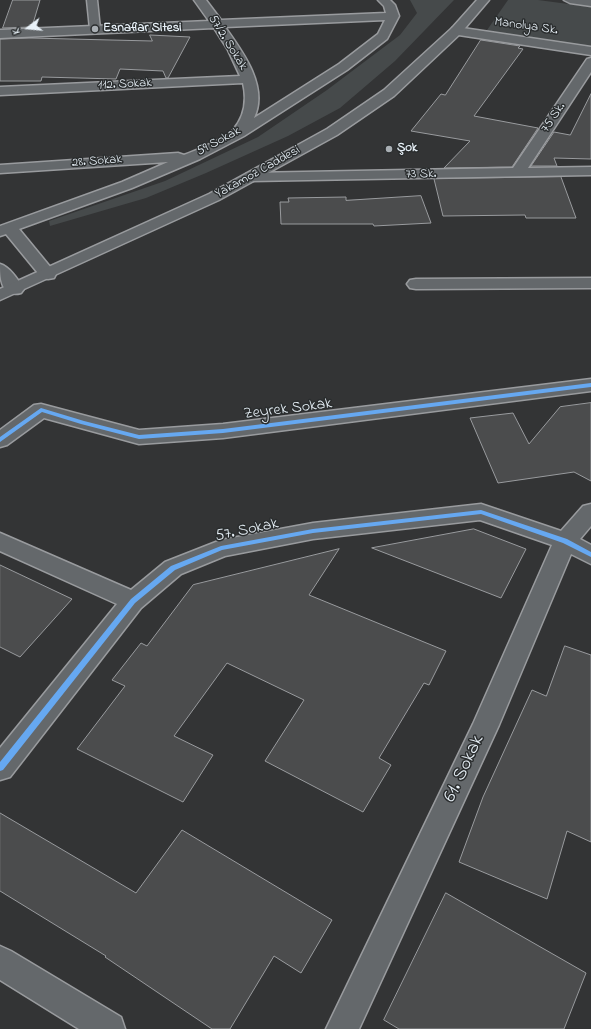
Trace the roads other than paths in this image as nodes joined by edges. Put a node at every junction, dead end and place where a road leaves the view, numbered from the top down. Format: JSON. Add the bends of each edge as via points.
{"nodes":[{"id":1,"x":92,"y":0,"type":"edge"},
{"id":2,"x":200,"y":0,"type":"edge"},
{"id":3,"x":384,"y":0,"type":"edge"},
{"id":4,"x":483,"y":0,"type":"edge"},
{"id":5,"x":570,"y":0,"type":"edge"},
{"id":6,"x":591,"y":3,"type":"edge"},
{"id":7,"x":393,"y":16,"type":"junction"},
{"id":8,"x":217,"y":24,"type":"junction"},
{"id":9,"x":95,"y":29,"type":"junction"},
{"id":10,"x":456,"y":31,"type":"junction"},
{"id":11,"x":0,"y":34,"type":"edge"},
{"id":12,"x":591,"y":51,"type":"edge"},
{"id":13,"x":591,"y":62,"type":"edge"},
{"id":14,"x":249,"y":79,"type":"junction"},
{"id":15,"x":0,"y":91,"type":"edge"},
{"id":16,"x":239,"y":133,"type":"junction"},
{"id":17,"x":195,"y":156,"type":"junction"},
{"id":18,"x":0,"y":169,"type":"edge"},
{"id":19,"x":591,"y":171,"type":"edge"},
{"id":20,"x":517,"y":173,"type":"junction"},
{"id":21,"x":251,"y":177,"type":"junction"},
{"id":22,"x":4,"y":229,"type":"edge"},
{"id":23,"x":0,"y":269,"type":"edge"},
{"id":24,"x":48,"y":274,"type":"junction"},
{"id":25,"x":591,"y":283,"type":"edge"},
{"id":26,"x":416,"y":284,"type":"dead end"},
{"id":27,"x":7,"y":292,"type":"edge"},
{"id":28,"x":591,"y":385,"type":"edge"},
{"id":29,"x":0,"y":440,"type":"edge"},
{"id":30,"x":591,"y":512,"type":"edge"},
{"id":31,"x":0,"y":541,"type":"edge"},
{"id":32,"x":565,"y":541,"type":"junction"},
{"id":33,"x":591,"y":555,"type":"edge"},
{"id":34,"x":133,"y":601,"type":"junction"},
{"id":35,"x":0,"y":768,"type":"edge"},
{"id":36,"x":0,"y":962,"type":"edge"},
{"id":37,"x":109,"y":1029,"type":"edge"},
{"id":38,"x":342,"y":1029,"type":"edge"}],
"edges":[{"from":1,"to":9,"type":"lane"},
{"from":2,"to":8,"type":"street","name":"57/2. Sokak"},
{"from":3,"to":7,"type":"street"},
{"from":4,"to":10,"type":"street","name":"Yakamoz Caddesi"},
{"from":5,"to":6,"type":"street"},
{"from":7,"to":8,"type":"street"},
{"from":7,"to":16,"type":"street","name":"59 Sokak","via":[[383,36],[343,67]]},
{"from":8,"to":9,"type":"street"},
{"from":8,"to":14,"type":"street","name":"57/2. Sokak"},
{"from":9,"to":11,"type":"street"},
{"from":10,"to":12,"type":"street","name":"Manolya Sk."},
{"from":10,"to":21,"type":"street","name":"Yakamoz Caddesi","via":[[389,93],[332,132]]},
{"from":13,"to":20,"type":"street","name":"75 Sk."},
{"from":14,"to":15,"type":"street","name":"112. Sokak"},
{"from":14,"to":16,"type":"street","name":"57/2. Sokak","via":[[252,105]]},
{"from":16,"to":17,"type":"street","name":"59 Sokak"},
{"from":17,"to":18,"type":"street","name":"28. Sokak"},
{"from":17,"to":22,"type":"street","name":"59 Sokak","via":[[127,185]]},
{"from":19,"to":20,"type":"street","name":"73 Sk."},
{"from":20,"to":21,"type":"street","name":"73 Sk."},
{"from":21,"to":24,"type":"street","name":"Yakamoz Caddesi"},
{"from":22,"to":24,"type":"street"},
{"from":23,"to":27,"type":"street"},
{"from":24,"to":27,"type":"street","name":"Yakamoz Caddesi"},
{"from":25,"to":26,"type":"street"},
{"from":28,"to":29,"type":"street","name":"Zeyrek Sokak","via":[[223,431],[139,437],[41,410]]},
{"from":30,"to":32,"type":"street","name":"61. Sokak"},
{"from":31,"to":34,"type":"street"},
{"from":32,"to":33,"type":"street","name":"57. Sokak"},
{"from":32,"to":34,"type":"street","name":"57. Sokak","via":[[481,512],[313,531],[221,548],[173,568]]},
{"from":32,"to":38,"type":"street","name":"61. Sokak","via":[[486,725]]},
{"from":34,"to":35,"type":"street","name":"57. Sokak"},
{"from":36,"to":37,"type":"street"}]}
